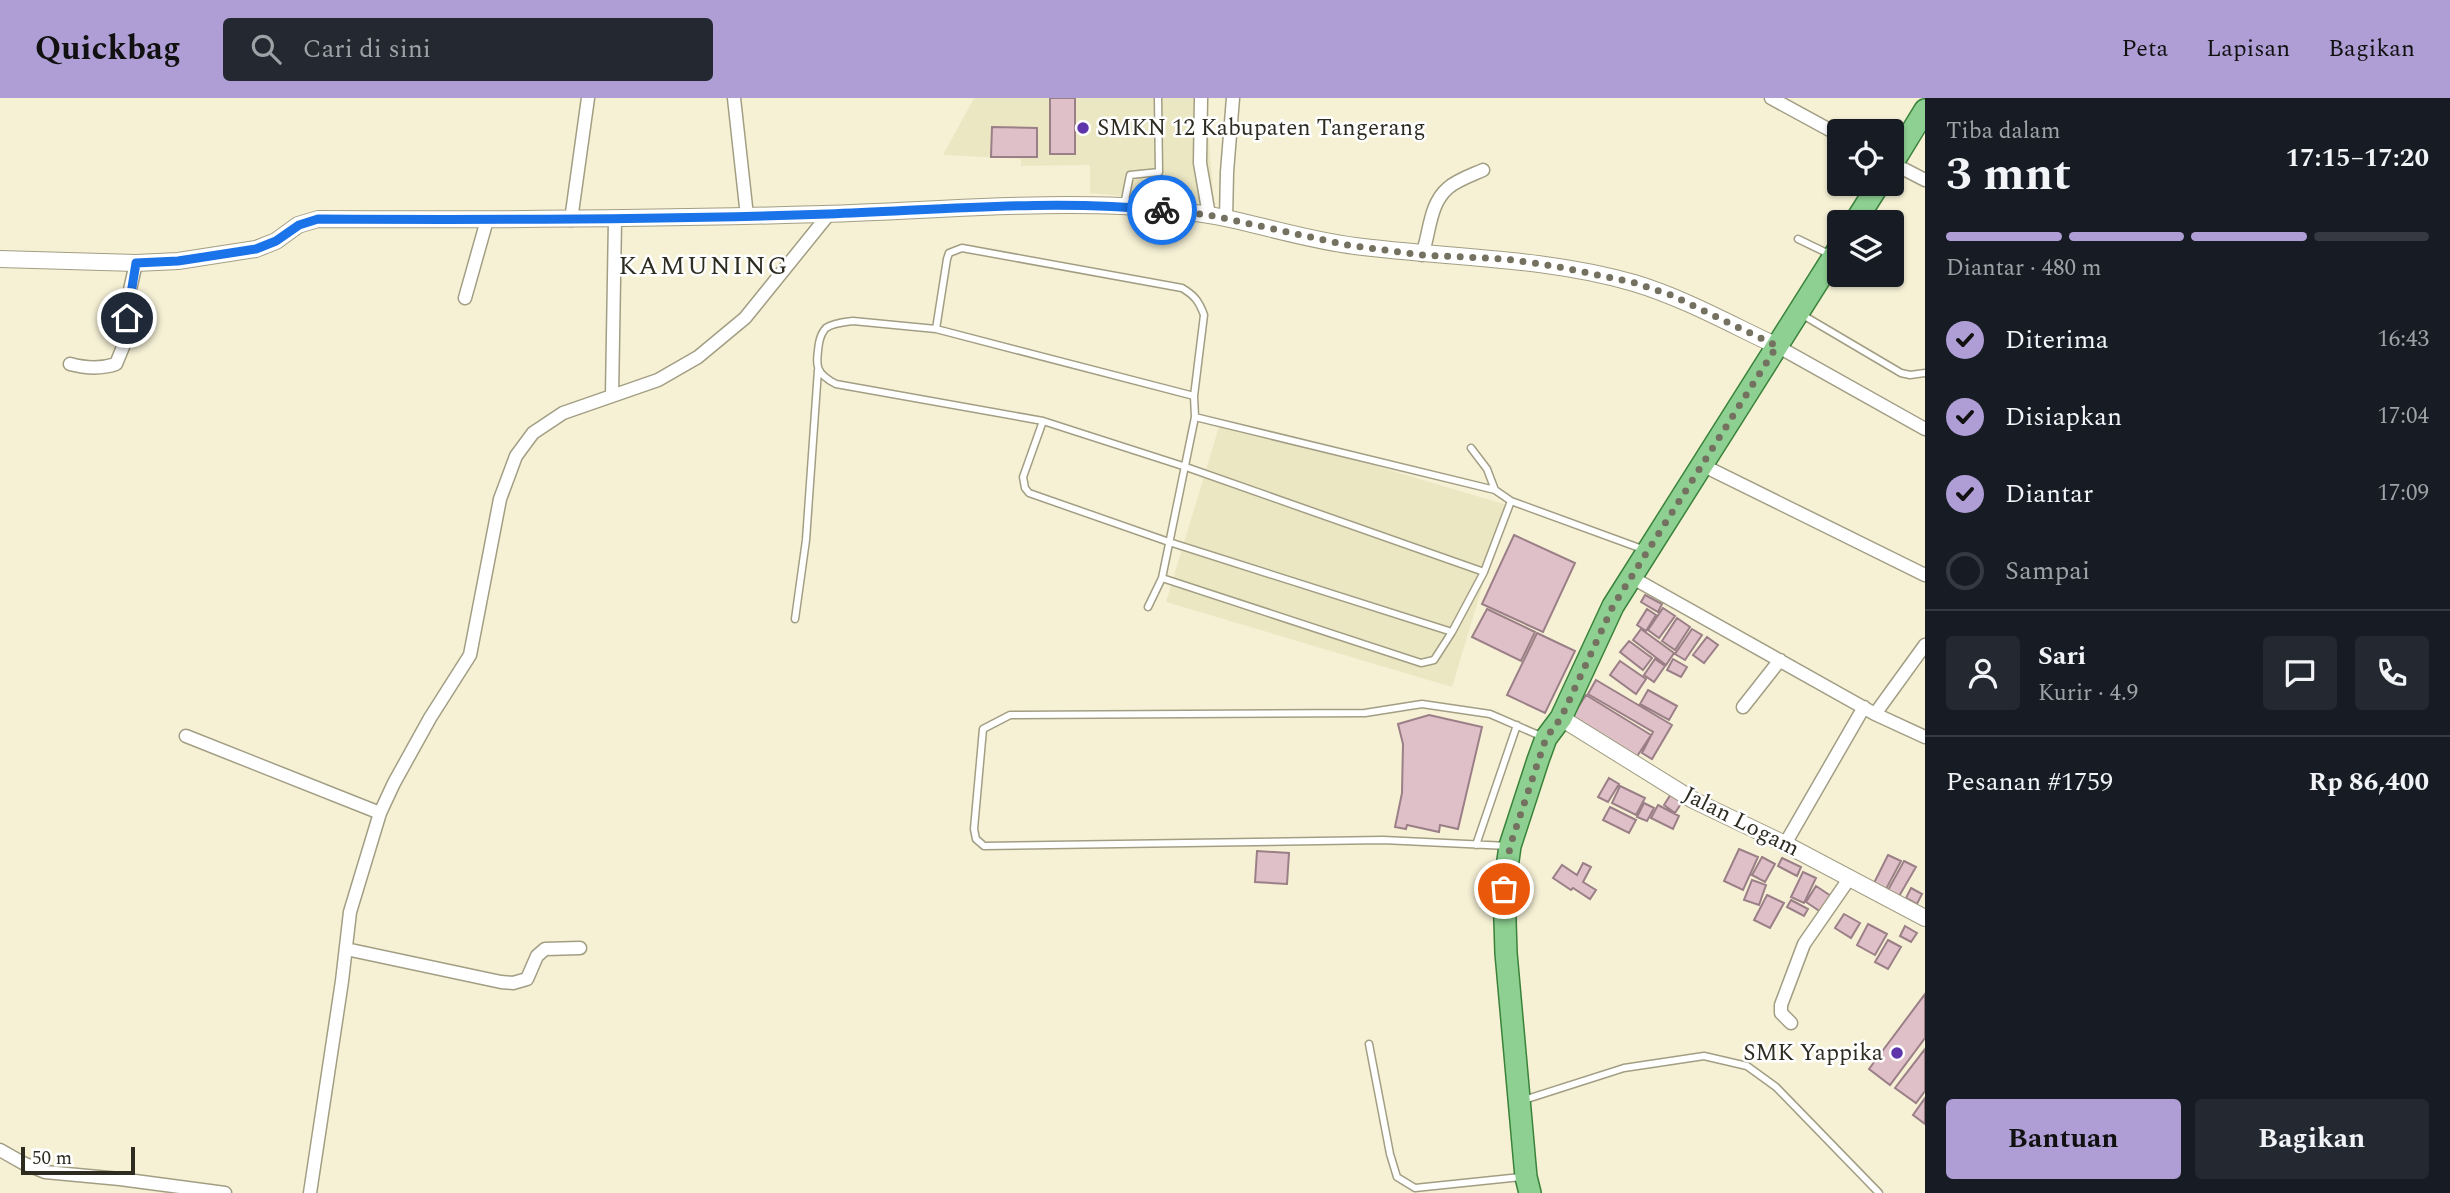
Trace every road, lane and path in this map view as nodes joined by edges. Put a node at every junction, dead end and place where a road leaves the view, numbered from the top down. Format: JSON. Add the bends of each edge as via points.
{"nodes":[{"id":1,"x":588,"y":98,"type":"edge"},
{"id":2,"x":734,"y":98,"type":"edge"},
{"id":3,"x":1158,"y":98,"type":"edge"},
{"id":4,"x":1202,"y":98,"type":"edge"},
{"id":5,"x":1233,"y":98,"type":"edge"},
{"id":6,"x":1771,"y":98,"type":"edge"},
{"id":7,"x":1925,"y":110,"type":"edge"},
{"id":8,"x":1827,"y":128,"type":"edge"},
{"id":9,"x":1904,"y":144,"type":"edge"},
{"id":10,"x":1483,"y":170,"type":"dead end"},
{"id":11,"x":1904,"y":170,"type":"edge"},
{"id":12,"x":1925,"y":180,"type":"edge"},
{"id":13,"x":1124,"y":206,"type":"junction"},
{"id":14,"x":829,"y":214,"type":"junction"},
{"id":15,"x":1209,"y":215,"type":"junction"},
{"id":16,"x":747,"y":216,"type":"junction"},
{"id":17,"x":1226,"y":219,"type":"junction"},
{"id":18,"x":487,"y":220,"type":"junction"},
{"id":19,"x":570,"y":220,"type":"junction"},
{"id":20,"x":615,"y":220,"type":"junction"},
{"id":21,"x":1798,"y":239,"type":"dead end"},
{"id":22,"x":1827,"y":249,"type":"edge"},
{"id":23,"x":1422,"y":255,"type":"junction"},
{"id":24,"x":0,"y":259,"type":"edge"},
{"id":25,"x":136,"y":263,"type":"junction"},
{"id":26,"x":1827,"y":268,"type":"edge"},
{"id":27,"x":464,"y":298,"type":"dead end"},
{"id":28,"x":1799,"y":313,"type":"junction"},
{"id":29,"x":936,"y":329,"type":"junction"},
{"id":30,"x":1777,"y":346,"type":"junction"},
{"id":31,"x":70,"y":364,"type":"dead end"},
{"id":32,"x":818,"y":370,"type":"junction"},
{"id":33,"x":1925,"y":373,"type":"edge"},
{"id":34,"x":612,"y":395,"type":"junction"},
{"id":35,"x":1194,"y":396,"type":"junction"},
{"id":36,"x":1195,"y":417,"type":"junction"},
{"id":37,"x":1043,"y":421,"type":"junction"},
{"id":38,"x":1925,"y":429,"type":"edge"},
{"id":39,"x":1472,"y":448,"type":"dead end"},
{"id":40,"x":1702,"y":465,"type":"junction"},
{"id":41,"x":1186,"y":467,"type":"junction"},
{"id":42,"x":1495,"y":490,"type":"junction"},
{"id":43,"x":1511,"y":500,"type":"junction"},
{"id":44,"x":1169,"y":542,"type":"junction"},
{"id":45,"x":1647,"y":551,"type":"junction"},
{"id":46,"x":1484,"y":572,"type":"junction"},
{"id":47,"x":1925,"y":575,"type":"edge"},
{"id":48,"x":1631,"y":577,"type":"junction"},
{"id":49,"x":1162,"y":578,"type":"junction"},
{"id":50,"x":1148,"y":607,"type":"dead end"},
{"id":51,"x":795,"y":618,"type":"dead end"},
{"id":52,"x":1452,"y":632,"type":"junction"},
{"id":53,"x":1925,"y":645,"type":"edge"},
{"id":54,"x":1780,"y":660,"type":"junction"},
{"id":55,"x":1743,"y":706,"type":"dead end"},
{"id":56,"x":1869,"y":710,"type":"junction"},
{"id":57,"x":1561,"y":718,"type":"junction"},
{"id":58,"x":1517,"y":725,"type":"junction"},
{"id":59,"x":186,"y":737,"type":"dead end"},
{"id":60,"x":1925,"y":737,"type":"edge"},
{"id":61,"x":1546,"y":738,"type":"junction"},
{"id":62,"x":380,"y":813,"type":"junction"},
{"id":63,"x":1785,"y":844,"type":"junction"},
{"id":64,"x":1476,"y":845,"type":"junction"},
{"id":65,"x":1510,"y":846,"type":"junction"},
{"id":66,"x":1849,"y":879,"type":"junction"},
{"id":67,"x":1925,"y":918,"type":"edge"},
{"id":68,"x":580,"y":948,"type":"dead end"},
{"id":69,"x":346,"y":949,"type":"junction"},
{"id":70,"x":1791,"y":1023,"type":"dead end"},
{"id":71,"x":1369,"y":1044,"type":"dead end"},
{"id":72,"x":1519,"y":1101,"type":"junction"},
{"id":73,"x":0,"y":1150,"type":"edge"},
{"id":74,"x":1528,"y":1185,"type":"edge"},
{"id":75,"x":225,"y":1193,"type":"edge"},
{"id":76,"x":310,"y":1193,"type":"edge"},
{"id":77,"x":1880,"y":1193,"type":"edge"}],
"edges":[{"from":1,"to":19,"type":"street"},
{"from":2,"to":16,"type":"street"},
{"from":3,"to":13,"type":"lane","via":[[1159,172],[1130,175]]},
{"from":4,"to":15,"type":"street","via":[[1200,163]]},
{"from":5,"to":17,"type":"street"},
{"from":6,"to":8,"type":"street"},
{"from":7,"to":9,"type":"main road"},
{"from":10,"to":23,"type":"street","via":[[1448,187],[1433,207]]},
{"from":11,"to":12,"type":"street"},
{"from":13,"to":14,"type":"street"},
{"from":13,"to":15,"type":"street"},
{"from":14,"to":16,"type":"street"},
{"from":14,"to":34,"type":"street","via":[[745,318],[698,357],[658,380]]},
{"from":15,"to":17,"type":"street"},
{"from":16,"to":20,"type":"street"},
{"from":17,"to":23,"type":"street","via":[[1347,245]]},
{"from":18,"to":19,"type":"street"},
{"from":18,"to":25,"type":"street","via":[[311,220],[256,249]]},
{"from":18,"to":27,"type":"street"},
{"from":19,"to":20,"type":"street"},
{"from":20,"to":34,"type":"street"},
{"from":21,"to":22,"type":"lane"},
{"from":23,"to":30,"type":"street","via":[[1505,259],[1632,282],[1671,295]]},
{"from":24,"to":25,"type":"street"},
{"from":25,"to":31,"type":"street","via":[[125,342],[116,364],[83,368]]},
{"from":26,"to":28,"type":"main road"},
{"from":28,"to":30,"type":"main road"},
{"from":28,"to":33,"type":"lane","via":[[1900,373]]},
{"from":29,"to":32,"type":"lane","via":[[853,321],[835,324],[821,335]]},
{"from":29,"to":35,"type":"lane"},
{"from":29,"to":35,"type":"lane","via":[[947,259],[954,249],[1182,288],[1193,294],[1204,315]]},
{"from":30,"to":38,"type":"street"},
{"from":30,"to":40,"type":"main road"},
{"from":32,"to":37,"type":"lane","via":[[836,384]]},
{"from":32,"to":51,"type":"lane","via":[[806,540]]},
{"from":34,"to":62,"type":"street","via":[[547,422],[516,456],[500,499],[470,655],[430,718]]},
{"from":35,"to":36,"type":"lane"},
{"from":36,"to":41,"type":"lane"},
{"from":36,"to":42,"type":"lane"},
{"from":37,"to":41,"type":"lane"},
{"from":37,"to":44,"type":"lane","via":[[1023,477],[1029,493]]},
{"from":39,"to":42,"type":"lane","via":[[1488,469]]},
{"from":40,"to":45,"type":"main road"},
{"from":40,"to":47,"type":"street"},
{"from":41,"to":44,"type":"lane"},
{"from":41,"to":46,"type":"lane"},
{"from":42,"to":43,"type":"lane"},
{"from":43,"to":45,"type":"lane"},
{"from":43,"to":46,"type":"lane"},
{"from":44,"to":49,"type":"lane"},
{"from":44,"to":52,"type":"lane"},
{"from":45,"to":48,"type":"main road"},
{"from":46,"to":52,"type":"lane"},
{"from":48,"to":54,"type":"street"},
{"from":48,"to":57,"type":"main road"},
{"from":49,"to":50,"type":"lane"},
{"from":49,"to":52,"type":"lane","via":[[1421,663],[1434,660]]},
{"from":53,"to":56,"type":"street"},
{"from":54,"to":55,"type":"street"},
{"from":54,"to":56,"type":"street"},
{"from":56,"to":60,"type":"street"},
{"from":56,"to":63,"type":"street"},
{"from":57,"to":61,"type":"main road"},
{"from":57,"to":63,"type":"street","name":"Jalan Logam","via":[[1693,800]]},
{"from":58,"to":61,"type":"lane"},
{"from":58,"to":64,"type":"lane"},
{"from":58,"to":64,"type":"lane","via":[[1490,714],[1422,704],[1365,713],[1010,715],[983,729],[974,829],[984,846],[1384,841]]},
{"from":59,"to":62,"type":"street"},
{"from":61,"to":65,"type":"main road"},
{"from":62,"to":69,"type":"street","via":[[350,912]]},
{"from":63,"to":66,"type":"street","name":"Jalan Logam"},
{"from":64,"to":65,"type":"lane"},
{"from":65,"to":72,"type":"main road","via":[[1504,889],[1506,953]]},
{"from":66,"to":67,"type":"street","name":"Jalan Logam"},
{"from":66,"to":70,"type":"street","via":[[1804,944],[1781,1005],[1781,1013]]},
{"from":68,"to":69,"type":"street","via":[[545,949],[527,979],[513,983]]},
{"from":69,"to":76,"type":"street"},
{"from":71,"to":74,"type":"lane","via":[[1397,1177],[1415,1188]]},
{"from":72,"to":74,"type":"main road"},
{"from":72,"to":77,"type":"lane","via":[[1624,1068],[1704,1056],[1746,1066],[1776,1087]]},
{"from":73,"to":75,"type":"street","via":[[45,1172]]}]}
